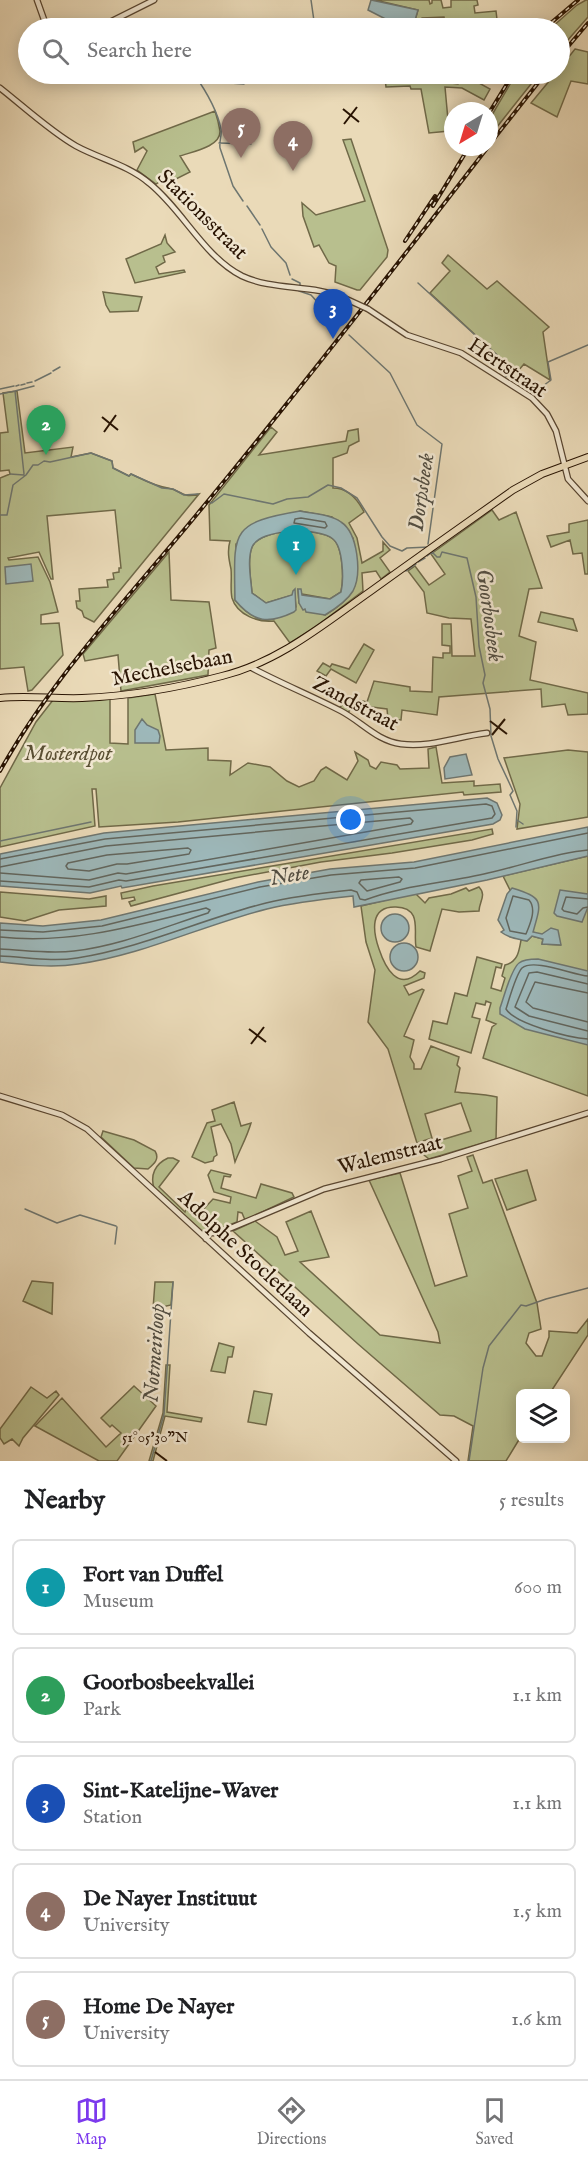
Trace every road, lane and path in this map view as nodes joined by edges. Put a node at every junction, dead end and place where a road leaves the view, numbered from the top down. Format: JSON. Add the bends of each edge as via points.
{"nodes":[{"id":1,"x":37,"y":0,"type":"edge"},
{"id":2,"x":154,"y":0,"type":"edge"},
{"id":3,"x":43,"y":18,"type":"edge"},
{"id":4,"x":118,"y":18,"type":"edge"},
{"id":5,"x":0,"y":88,"type":"edge"},
{"id":6,"x":368,"y":309,"type":"joint"},
{"id":7,"x":588,"y":457,"type":"edge"},
{"id":8,"x":563,"y":466,"type":"junction"},
{"id":9,"x":588,"y":501,"type":"edge"},
{"id":10,"x":250,"y":668,"type":"junction"},
{"id":11,"x":0,"y":698,"type":"edge"},
{"id":12,"x":488,"y":733,"type":"dead end"},
{"id":13,"x":0,"y":1096,"type":"edge"},
{"id":14,"x":588,"y":1113,"type":"edge"},
{"id":15,"x":206,"y":1239,"type":"junction"},
{"id":16,"x":456,"y":1461,"type":"edge"}],
"edges":[{"from":1,"to":3,"type":"street"},
{"from":2,"to":4,"type":"street"},
{"from":5,"to":6,"type":"street","name":"Stationsstraat","bridge":true,"via":[[71,143],[149,182],[234,271],[257,281],[332,293]]},
{"from":6,"to":8,"type":"street","name":"Hertstraat","via":[[411,337],[461,353],[532,398],[553,425]]},
{"from":7,"to":8,"type":"main road","name":"Mechelsebaan"},
{"from":8,"to":9,"type":"street","name":"Hertstraat","via":[[572,486]]},
{"from":8,"to":10,"type":"main road","name":"Mechelsebaan","via":[[513,490],[316,630]]},
{"from":10,"to":11,"type":"main road","name":"Mechelsebaan","via":[[130,694]]},
{"from":10,"to":12,"type":"street","name":"Zandstraat","via":[[343,712],[390,742],[413,744]]},
{"from":13,"to":15,"type":"street","name":"Adolphe Stocletlaan","via":[[62,1115],[81,1125]]},
{"from":14,"to":15,"type":"street","name":"Walemstraat","via":[[441,1159],[324,1189],[219,1233],[210,1233]]},
{"from":15,"to":16,"type":"street","name":"Adolphe Stocletlaan"}]}
